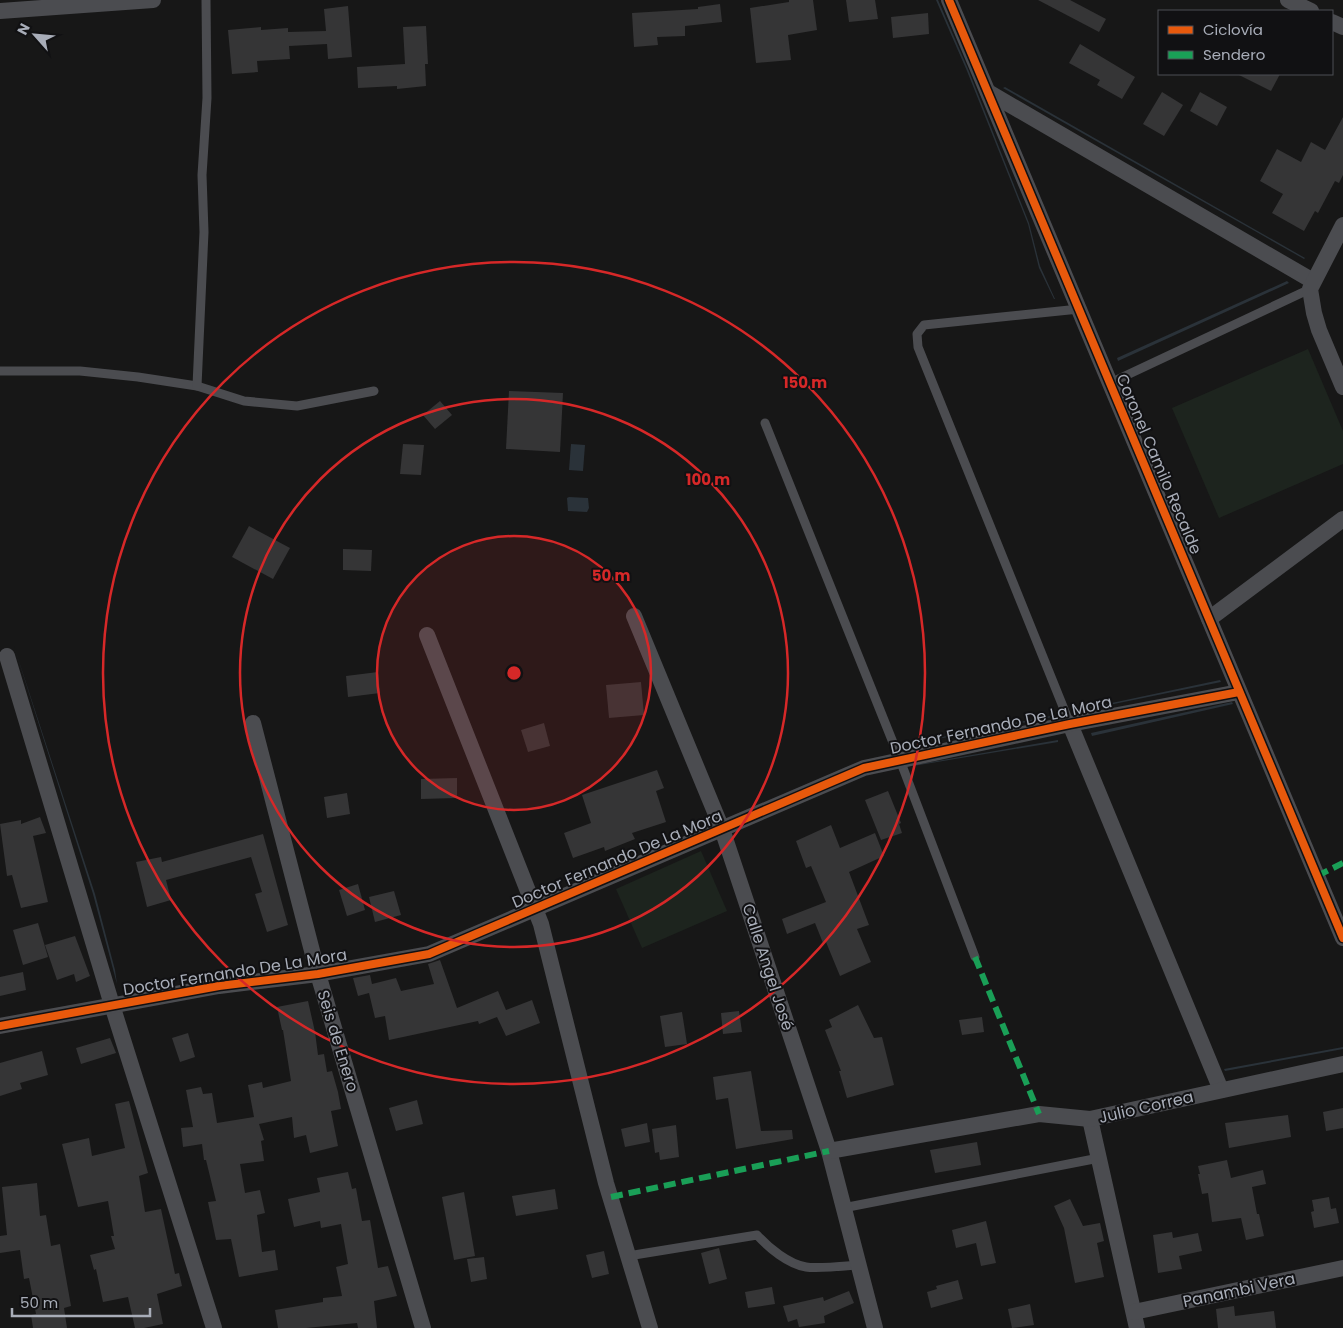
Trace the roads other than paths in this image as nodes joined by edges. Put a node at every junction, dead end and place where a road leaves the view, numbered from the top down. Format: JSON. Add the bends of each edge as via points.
{"nodes":[{"id":1,"x":153,"y":0,"type":"edge"},
{"id":2,"x":206,"y":0,"type":"edge"},
{"id":3,"x":949,"y":0,"type":"edge"},
{"id":4,"x":1288,"y":0,"type":"edge"},
{"id":5,"x":1309,"y":10,"type":"edge"},
{"id":6,"x":0,"y":11,"type":"edge"},
{"id":7,"x":988,"y":92,"type":"junction"},
{"id":8,"x":1343,"y":225,"type":"edge"},
{"id":9,"x":1312,"y":285,"type":"junction"},
{"id":10,"x":1079,"y":309,"type":"junction"},
{"id":11,"x":0,"y":371,"type":"edge"},
{"id":12,"x":1110,"y":383,"type":"junction"},
{"id":13,"x":197,"y":386,"type":"junction"},
{"id":14,"x":1343,"y":387,"type":"edge"},
{"id":15,"x":374,"y":392,"type":"dead end"},
{"id":16,"x":765,"y":423,"type":"dead end"},
{"id":17,"x":1343,"y":519,"type":"edge"},
{"id":18,"x":634,"y":616,"type":"dead end"},
{"id":19,"x":1209,"y":619,"type":"junction"},
{"id":20,"x":427,"y":635,"type":"dead end"},
{"id":21,"x":7,"y":656,"type":"dead end"},
{"id":22,"x":1239,"y":692,"type":"junction"},
{"id":23,"x":253,"y":723,"type":"dead end"},
{"id":24,"x":1070,"y":724,"type":"junction"},
{"id":25,"x":900,"y":760,"type":"junction"},
{"id":26,"x":722,"y":829,"type":"junction"},
{"id":27,"x":534,"y":910,"type":"junction"},
{"id":28,"x":1343,"y":938,"type":"edge"},
{"id":29,"x":975,"y":957,"type":"dead end"},
{"id":30,"x":318,"y":974,"type":"junction"},
{"id":31,"x":112,"y":1005,"type":"junction"},
{"id":32,"x":0,"y":1026,"type":"edge"},
{"id":33,"x":1343,"y":1064,"type":"edge"},
{"id":34,"x":1221,"y":1090,"type":"junction"},
{"id":35,"x":1090,"y":1119,"type":"junction"},
{"id":36,"x":829,"y":1151,"type":"junction"},
{"id":37,"x":1099,"y":1158,"type":"junction"},
{"id":38,"x":843,"y":1208,"type":"junction"},
{"id":39,"x":628,"y":1256,"type":"junction"},
{"id":40,"x":858,"y":1265,"type":"junction"},
{"id":41,"x":1343,"y":1268,"type":"edge"},
{"id":42,"x":1136,"y":1320,"type":"edge"},
{"id":43,"x":214,"y":1328,"type":"edge"},
{"id":44,"x":423,"y":1328,"type":"edge"},
{"id":45,"x":650,"y":1328,"type":"edge"},
{"id":46,"x":875,"y":1328,"type":"edge"}],
"edges":[{"from":1,"to":6,"type":"street"},
{"from":2,"to":13,"type":"lane","via":[[204,232]]},
{"from":3,"to":7,"type":"street","name":"Coronel Camilo Recalde"},
{"from":4,"to":5,"type":"street"},
{"from":7,"to":9,"type":"street"},
{"from":7,"to":10,"type":"street","name":"Coronel Camilo Recalde"},
{"from":8,"to":9,"type":"street"},
{"from":9,"to":12,"type":"lane"},
{"from":9,"to":14,"type":"street","via":[[1319,330]]},
{"from":10,"to":12,"type":"street","name":"Coronel Camilo Recalde"},
{"from":10,"to":24,"type":"lane","via":[[924,325],[917,334],[918,347]]},
{"from":11,"to":13,"type":"lane","via":[[80,371]]},
{"from":12,"to":19,"type":"street","name":"Coronel Camilo Recalde"},
{"from":13,"to":15,"type":"lane","via":[[244,401],[297,406]]},
{"from":16,"to":25,"type":"lane"},
{"from":17,"to":19,"type":"street"},
{"from":18,"to":26,"type":"street","name":"Calle Angel José"},
{"from":19,"to":22,"type":"street","name":"Coronel Camilo Recalde"},
{"from":20,"to":27,"type":"street"},
{"from":21,"to":31,"type":"street"},
{"from":22,"to":24,"type":"street","name":"Doctor Fernando De La Mora"},
{"from":22,"to":28,"type":"street","name":"Coronel Camilo Recalde"},
{"from":23,"to":30,"type":"street","name":"Seis de Enero"},
{"from":24,"to":25,"type":"street","name":"Doctor Fernando De La Mora"},
{"from":24,"to":34,"type":"street"},
{"from":25,"to":26,"type":"street","name":"Doctor Fernando De La Mora","via":[[864,768]]},
{"from":25,"to":29,"type":"lane"},
{"from":26,"to":27,"type":"street","name":"Doctor Fernando De La Mora"},
{"from":26,"to":36,"type":"street","name":"Calle Angel José"},
{"from":27,"to":30,"type":"street","name":"Doctor Fernando De La Mora","via":[[429,954]]},
{"from":27,"to":39,"type":"street","via":[[541,924],[606,1183]]},
{"from":30,"to":31,"type":"street","name":"Doctor Fernando De La Mora","via":[[220,986]]},
{"from":30,"to":44,"type":"street","name":"Seis de Enero"},
{"from":31,"to":32,"type":"street","name":"Doctor Fernando De La Mora"},
{"from":31,"to":43,"type":"street"},
{"from":33,"to":34,"type":"street","name":"Julio Correa"},
{"from":34,"to":35,"type":"street","name":"Julio Correa"},
{"from":35,"to":36,"type":"street","name":"Julio Correa","via":[[1040,1114]]},
{"from":35,"to":37,"type":"street"},
{"from":36,"to":38,"type":"street","name":"Calle Angel José"},
{"from":37,"to":38,"type":"lane"},
{"from":37,"to":42,"type":"street"},
{"from":38,"to":40,"type":"street","name":"Calle Angel José"},
{"from":39,"to":40,"type":"lane","via":[[757,1235],[787,1259],[806,1267]]},
{"from":39,"to":45,"type":"street"},
{"from":40,"to":46,"type":"street","name":"Calle Angel José"},
{"from":41,"to":42,"type":"street","name":"Panambi Vera"}]}
